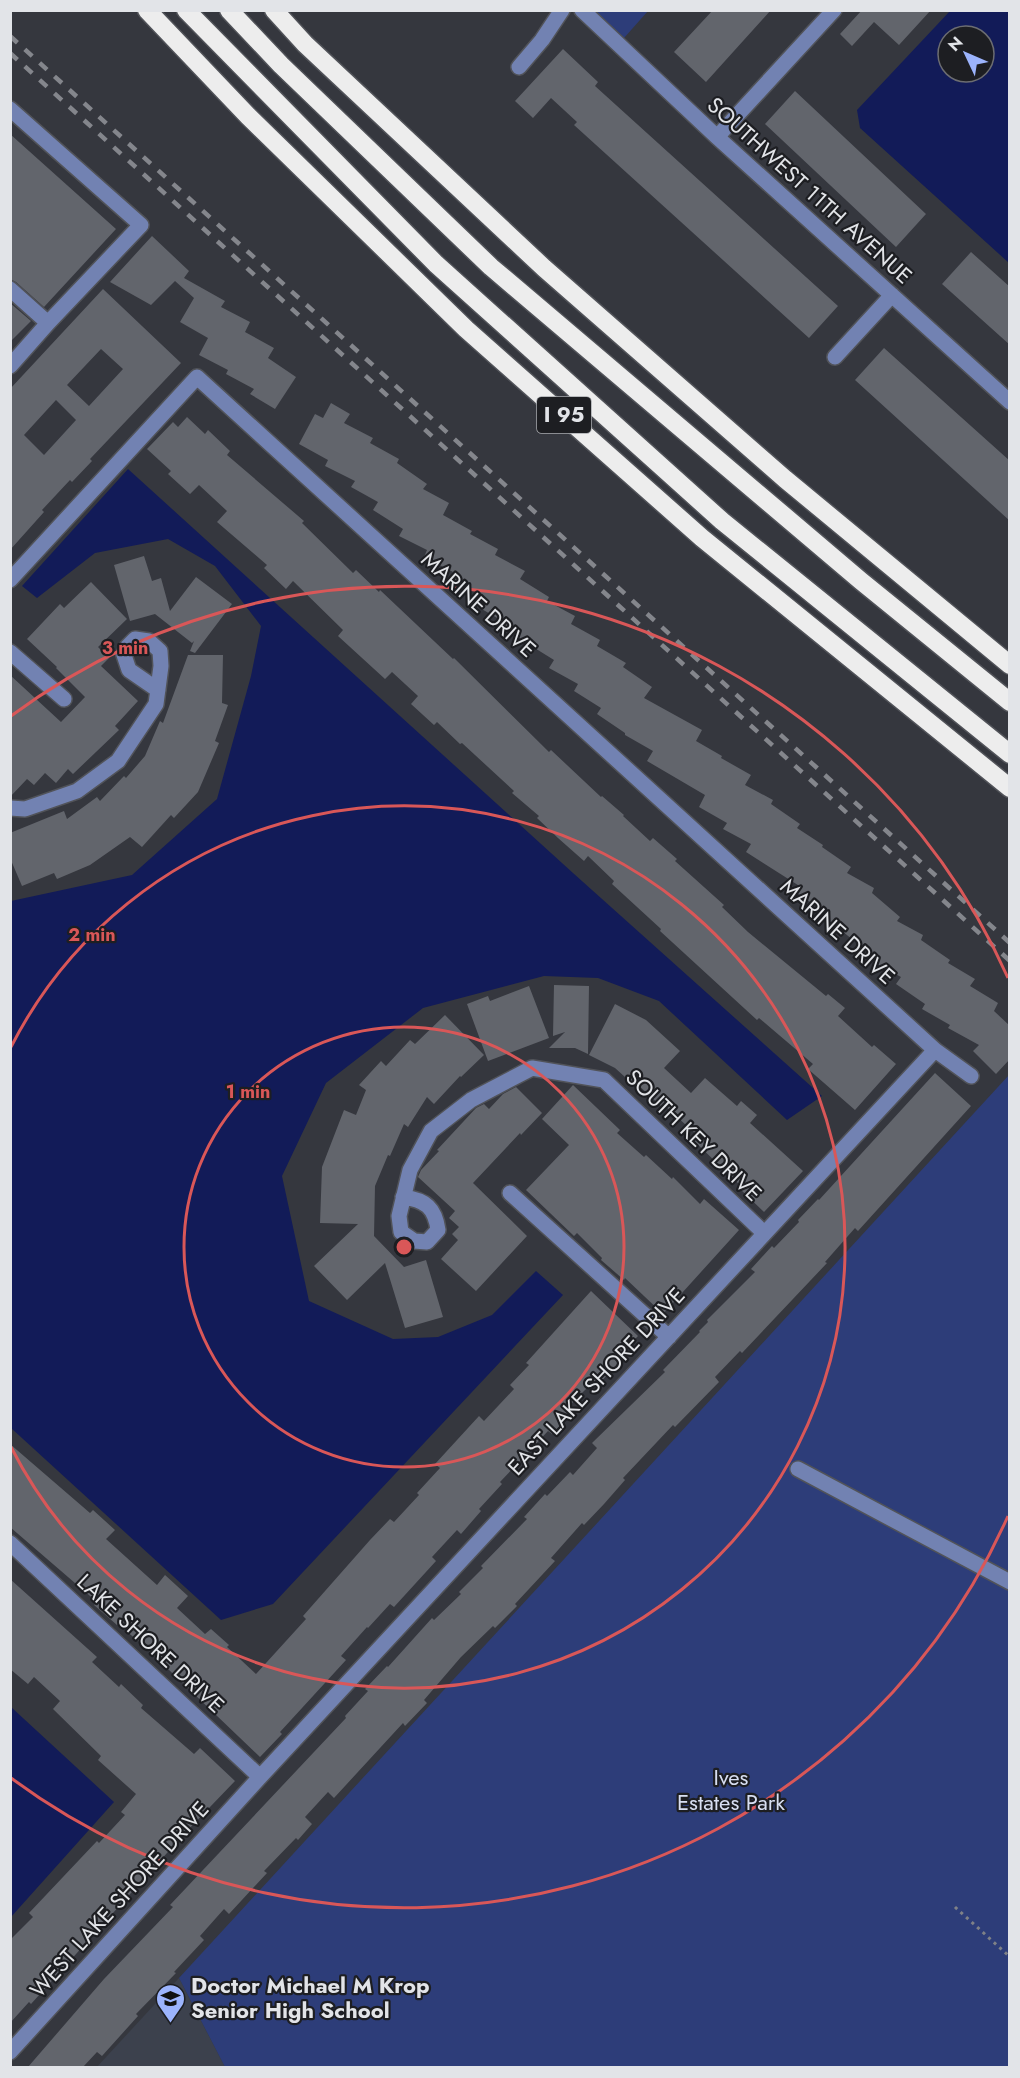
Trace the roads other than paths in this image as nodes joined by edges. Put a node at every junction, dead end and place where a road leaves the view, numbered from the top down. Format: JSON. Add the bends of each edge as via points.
{"nodes":[{"id":1,"x":147,"y":10,"type":"edge"},
{"id":2,"x":186,"y":10,"type":"edge"},
{"id":3,"x":229,"y":10,"type":"edge"},
{"id":4,"x":274,"y":10,"type":"edge"},
{"id":5,"x":562,"y":10,"type":"edge"},
{"id":6,"x":582,"y":10,"type":"edge"},
{"id":7,"x":834,"y":10,"type":"edge"},
{"id":8,"x":519,"y":67,"type":"dead end"},
{"id":9,"x":10,"y":109,"type":"edge"},
{"id":10,"x":717,"y":136,"type":"junction"},
{"id":11,"x":10,"y":290,"type":"edge"},
{"id":12,"x":892,"y":295,"type":"junction"},
{"id":13,"x":48,"y":323,"type":"junction"},
{"id":14,"x":835,"y":357,"type":"dead end"},
{"id":15,"x":10,"y":366,"type":"edge"},
{"id":16,"x":1010,"y":402,"type":"edge"},
{"id":17,"x":10,"y":580,"type":"edge"},
{"id":18,"x":10,"y":652,"type":"edge"},
{"id":19,"x":1010,"y":665,"type":"edge"},
{"id":20,"x":158,"y":690,"type":"dead end"},
{"id":21,"x":64,"y":699,"type":"dead end"},
{"id":22,"x":1010,"y":702,"type":"edge"},
{"id":23,"x":1010,"y":754,"type":"edge"},
{"id":24,"x":1010,"y":788,"type":"edge"},
{"id":25,"x":10,"y":808,"type":"edge"},
{"id":26,"x":935,"y":1050,"type":"junction"},
{"id":27,"x":971,"y":1077,"type":"dead end"},
{"id":28,"x":510,"y":1193,"type":"dead end"},
{"id":29,"x":403,"y":1197,"type":"dead end"},
{"id":30,"x":763,"y":1232,"type":"junction"},
{"id":31,"x":669,"y":1337,"type":"junction"},
{"id":32,"x":798,"y":1469,"type":"dead end"},
{"id":33,"x":10,"y":1543,"type":"edge"},
{"id":34,"x":1010,"y":1582,"type":"edge"},
{"id":35,"x":260,"y":1777,"type":"junction"},
{"id":36,"x":10,"y":2052,"type":"edge"}],
"edges":[{"from":1,"to":24,"type":"highway","number":"I 95","via":[[248,116],[466,329],[702,538]]},
{"from":2,"to":23,"type":"highway","via":[[436,264],[722,521]]},
{"from":3,"to":22,"type":"highway","via":[[491,267]]},
{"from":4,"to":19,"type":"highway","via":[[544,268],[785,479]]},
{"from":5,"to":8,"type":"street"},
{"from":6,"to":10,"type":"street","name":"SOUTHWEST 11TH AVENUE"},
{"from":7,"to":10,"type":"street"},
{"from":9,"to":13,"type":"street","via":[[141,225]]},
{"from":10,"to":12,"type":"street","name":"SOUTHWEST 11TH AVENUE"},
{"from":11,"to":13,"type":"street"},
{"from":12,"to":14,"type":"street"},
{"from":12,"to":16,"type":"street","name":"SOUTHWEST 11TH AVENUE"},
{"from":13,"to":15,"type":"street"},
{"from":17,"to":26,"type":"street","name":"MARINE DRIVE","via":[[196,377]]},
{"from":18,"to":21,"type":"street"},
{"from":20,"to":25,"type":"street","via":[[156,704],[118,761],[77,791],[25,809]]},
{"from":26,"to":27,"type":"street"},
{"from":26,"to":30,"type":"street","name":"EAST LAKE SHORE DRIVE"},
{"from":28,"to":31,"type":"street"},
{"from":29,"to":30,"type":"street","name":"SOUTH KEY DRIVE","via":[[410,1170],[431,1131],[471,1100],[532,1068],[604,1080]]},
{"from":30,"to":31,"type":"street","name":"EAST LAKE SHORE DRIVE"},
{"from":31,"to":35,"type":"street","name":"EAST LAKE SHORE DRIVE"},
{"from":32,"to":34,"type":"street"},
{"from":33,"to":35,"type":"street","name":"LAKE SHORE DRIVE"},
{"from":35,"to":36,"type":"street","name":"WEST LAKE SHORE DRIVE"}]}
